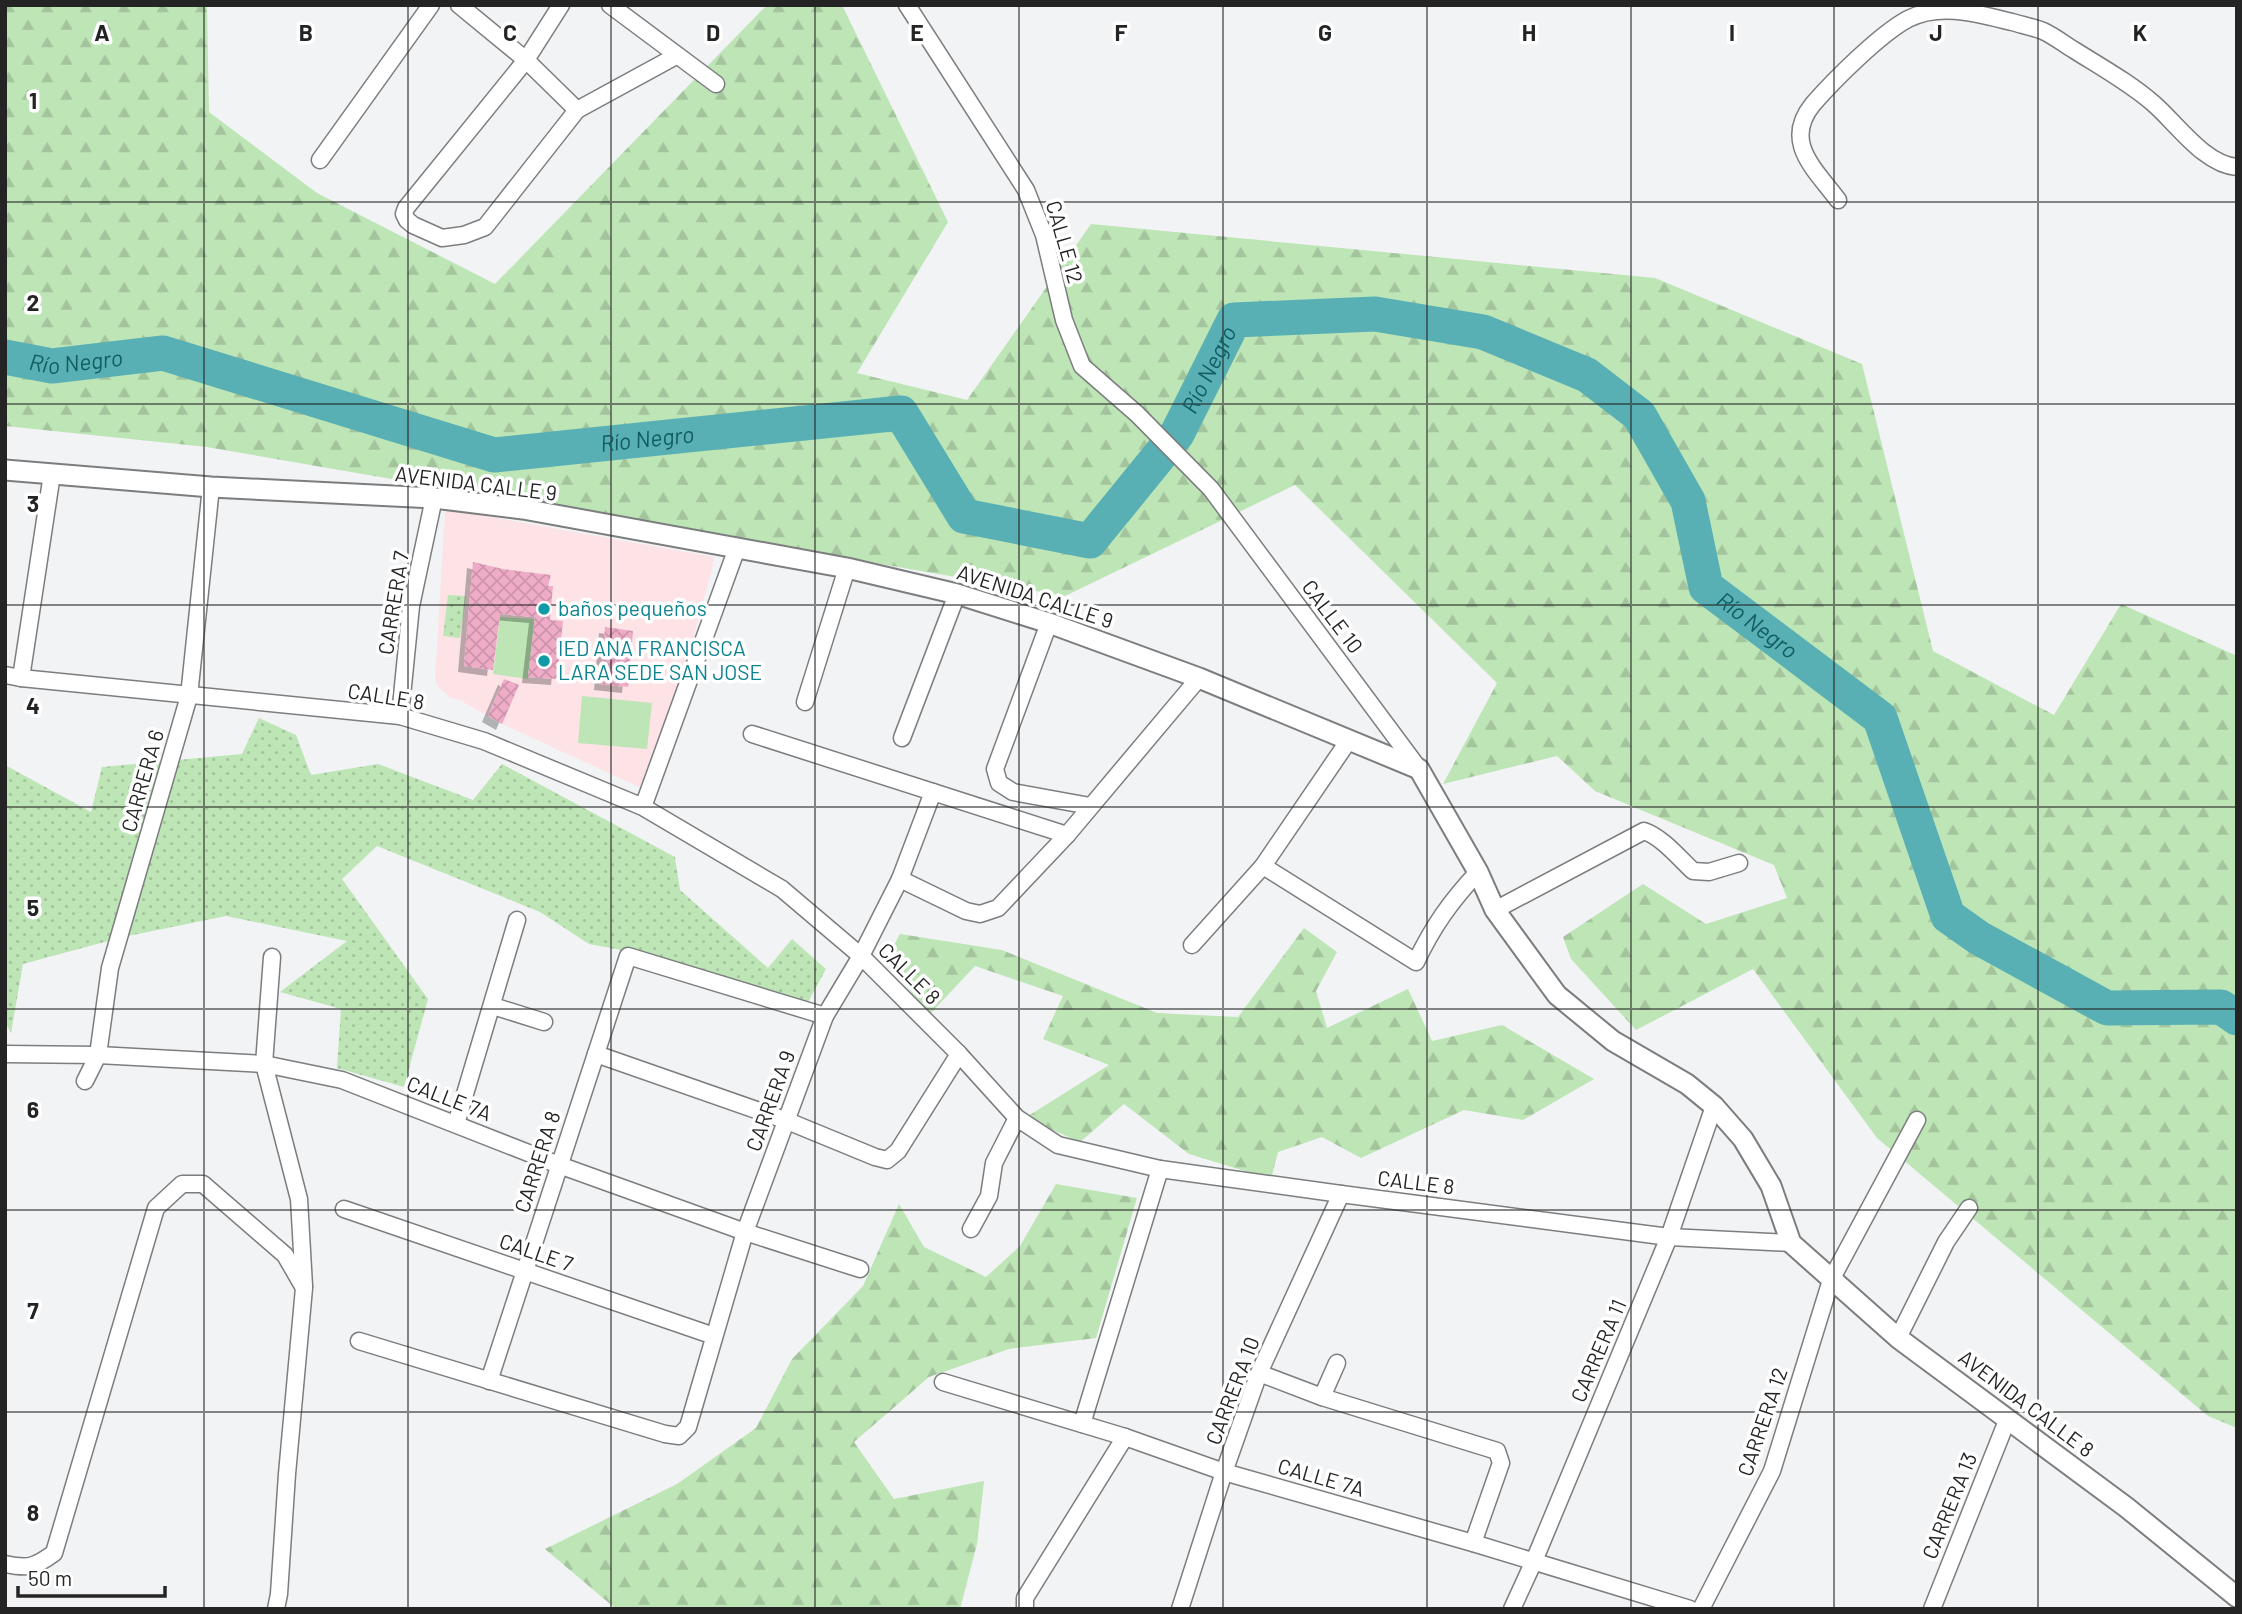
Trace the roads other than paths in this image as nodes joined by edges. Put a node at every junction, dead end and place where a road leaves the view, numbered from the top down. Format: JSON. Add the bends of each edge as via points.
{"nodes":[{"id":1,"x":431,"y":5,"type":"edge"},
{"id":2,"x":459,"y":5,"type":"edge"},
{"id":3,"x":561,"y":5,"type":"edge"},
{"id":4,"x":610,"y":5,"type":"edge"},
{"id":5,"x":907,"y":5,"type":"edge"},
{"id":6,"x":676,"y":56,"type":"junction"},
{"id":7,"x":526,"y":60,"type":"junction"},
{"id":8,"x":716,"y":84,"type":"dead end"},
{"id":9,"x":577,"y":110,"type":"junction"},
{"id":10,"x":320,"y":160,"type":"dead end"},
{"id":11,"x":2237,"y":167,"type":"edge"},
{"id":12,"x":1838,"y":201,"type":"dead end"},
{"id":13,"x":5,"y":470,"type":"edge"},
{"id":14,"x":52,"y":474,"type":"junction"},
{"id":15,"x":211,"y":486,"type":"junction"},
{"id":16,"x":1211,"y":489,"type":"joint"},
{"id":17,"x":434,"y":498,"type":"junction"},
{"id":18,"x":737,"y":548,"type":"junction"},
{"id":19,"x":847,"y":568,"type":"junction"},
{"id":20,"x":957,"y":594,"type":"junction"},
{"id":21,"x":1049,"y":623,"type":"junction"},
{"id":22,"x":13,"y":677,"type":"edge"},
{"id":23,"x":1199,"y":678,"type":"junction"},
{"id":24,"x":189,"y":696,"type":"junction"},
{"id":25,"x":805,"y":702,"type":"dead end"},
{"id":26,"x":400,"y":716,"type":"junction"},
{"id":27,"x":752,"y":734,"type":"dead end"},
{"id":28,"x":902,"y":738,"type":"dead end"},
{"id":29,"x":1349,"y":740,"type":"junction"},
{"id":30,"x":1419,"y":769,"type":"junction"},
{"id":31,"x":933,"y":792,"type":"junction"},
{"id":32,"x":1090,"y":806,"type":"junction"},
{"id":33,"x":643,"y":807,"type":"junction"},
{"id":34,"x":1067,"y":835,"type":"junction"},
{"id":35,"x":1739,"y":863,"type":"dead end"},
{"id":36,"x":1263,"y":866,"type":"junction"},
{"id":37,"x":1478,"y":872,"type":"junction"},
{"id":38,"x":900,"y":879,"type":"junction"},
{"id":39,"x":1496,"y":910,"type":"junction"},
{"id":40,"x":517,"y":920,"type":"dead end"},
{"id":41,"x":1192,"y":945,"type":"dead end"},
{"id":42,"x":861,"y":956,"type":"junction"},
{"id":43,"x":272,"y":957,"type":"dead end"},
{"id":44,"x":493,"y":1006,"type":"junction"},
{"id":45,"x":825,"y":1016,"type":"junction"},
{"id":46,"x":544,"y":1022,"type":"dead end"},
{"id":47,"x":5,"y":1054,"type":"edge"},
{"id":48,"x":596,"y":1054,"type":"junction"},
{"id":49,"x":959,"y":1054,"type":"junction"},
{"id":50,"x":98,"y":1055,"type":"junction"},
{"id":51,"x":264,"y":1063,"type":"junction"},
{"id":52,"x":85,"y":1082,"type":"dead end"},
{"id":53,"x":1714,"y":1106,"type":"junction"},
{"id":54,"x":1017,"y":1118,"type":"junction"},
{"id":55,"x":785,"y":1120,"type":"junction"},
{"id":56,"x":1917,"y":1120,"type":"dead end"},
{"id":57,"x":456,"y":1124,"type":"junction"},
{"id":58,"x":559,"y":1165,"type":"junction"},
{"id":59,"x":1160,"y":1169,"type":"junction"},
{"id":60,"x":1341,"y":1194,"type":"junction"},
{"id":61,"x":1969,"y":1208,"type":"dead end"},
{"id":62,"x":344,"y":1209,"type":"dead end"},
{"id":63,"x":971,"y":1229,"type":"dead end"},
{"id":64,"x":745,"y":1231,"type":"junction"},
{"id":65,"x":1669,"y":1237,"type":"junction"},
{"id":66,"x":1791,"y":1243,"type":"junction"},
{"id":67,"x":860,"y":1269,"type":"dead end"},
{"id":68,"x":525,"y":1271,"type":"junction"},
{"id":69,"x":1831,"y":1280,"type":"junction"},
{"id":70,"x":304,"y":1288,"type":"junction"},
{"id":71,"x":714,"y":1336,"type":"junction"},
{"id":72,"x":1898,"y":1338,"type":"junction"},
{"id":73,"x":359,"y":1341,"type":"dead end"},
{"id":74,"x":1337,"y":1363,"type":"dead end"},
{"id":75,"x":1259,"y":1373,"type":"junction"},
{"id":76,"x":489,"y":1381,"type":"junction"},
{"id":77,"x":943,"y":1382,"type":"dead end"},
{"id":78,"x":1322,"y":1397,"type":"junction"},
{"id":79,"x":2008,"y":1419,"type":"junction"},
{"id":80,"x":1082,"y":1424,"type":"junction"},
{"id":81,"x":1125,"y":1437,"type":"junction"},
{"id":82,"x":1224,"y":1472,"type":"junction"},
{"id":83,"x":1473,"y":1543,"type":"junction"},
{"id":84,"x":1534,"y":1561,"type":"junction"},
{"id":85,"x":5,"y":1564,"type":"edge"},
{"id":86,"x":2237,"y":1597,"type":"edge"},
{"id":87,"x":276,"y":1609,"type":"edge"},
{"id":88,"x":1025,"y":1609,"type":"edge"},
{"id":89,"x":1180,"y":1609,"type":"edge"},
{"id":90,"x":1511,"y":1609,"type":"edge"},
{"id":91,"x":1690,"y":1609,"type":"edge"},
{"id":92,"x":1701,"y":1609,"type":"edge"},
{"id":93,"x":1932,"y":1609,"type":"edge"}],
"edges":[{"from":1,"to":10,"type":"street"},
{"from":2,"to":7,"type":"street"},
{"from":3,"to":7,"type":"street"},
{"from":4,"to":6,"type":"street"},
{"from":5,"to":16,"type":"street","name":"CALLE 12","via":[[1026,190],[1044,235],[1064,320],[1082,366]]},
{"from":6,"to":8,"type":"street"},
{"from":6,"to":9,"type":"street"},
{"from":7,"to":9,"type":"street"},
{"from":7,"to":9,"type":"street","via":[[406,208],[407,220],[442,238],[485,227]]},
{"from":11,"to":12,"type":"street","via":[[2206,155],[2151,102],[2042,31],[1972,12],[1936,11],[1909,19],[1881,40],[1803,117],[1801,147]]},
{"from":13,"to":14,"type":"street","name":"AVENIDA CALLE 9"},
{"from":14,"to":15,"type":"street","name":"AVENIDA CALLE 9"},
{"from":14,"to":22,"type":"street"},
{"from":15,"to":17,"type":"street","name":"AVENIDA CALLE 9"},
{"from":15,"to":24,"type":"street","name":"CARRERA 6"},
{"from":16,"to":30,"type":"street","name":"CALLE 10"},
{"from":17,"to":18,"type":"street","name":"AVENIDA CALLE 9","via":[[523,509]]},
{"from":17,"to":26,"type":"street","name":"CARRERA 7","via":[[411,606]]},
{"from":18,"to":19,"type":"street","name":"AVENIDA CALLE 9"},
{"from":18,"to":33,"type":"street"},
{"from":19,"to":20,"type":"street","name":"AVENIDA CALLE 9"},
{"from":19,"to":25,"type":"street"},
{"from":20,"to":21,"type":"street","name":"AVENIDA CALLE 9"},
{"from":20,"to":28,"type":"street"},
{"from":21,"to":23,"type":"street","name":"AVENIDA CALLE 9"},
{"from":21,"to":32,"type":"street","via":[[995,769],[999,783],[1013,792]]},
{"from":22,"to":24,"type":"street","name":"CALLE 8"},
{"from":23,"to":29,"type":"street","name":"AVENIDA CALLE 9"},
{"from":23,"to":32,"type":"street"},
{"from":24,"to":26,"type":"street","name":"CALLE 8"},
{"from":24,"to":50,"type":"street","name":"CARRERA 6","via":[[110,968]]},
{"from":26,"to":33,"type":"street","name":"CALLE 8","via":[[484,741]]},
{"from":27,"to":31,"type":"street"},
{"from":29,"to":30,"type":"street","name":"AVENIDA CALLE 9"},
{"from":29,"to":36,"type":"street"},
{"from":30,"to":37,"type":"street"},
{"from":31,"to":34,"type":"street"},
{"from":31,"to":38,"type":"street","name":"CARRERA 9"},
{"from":32,"to":34,"type":"street"},
{"from":33,"to":42,"type":"street","name":"CALLE 8","via":[[782,889]]},
{"from":34,"to":38,"type":"street","via":[[998,908],[980,914]]},
{"from":35,"to":39,"type":"street","via":[[1709,872],[1693,871],[1644,831]]},
{"from":36,"to":37,"type":"street","via":[[1416,962],[1432,929]]},
{"from":36,"to":41,"type":"street"},
{"from":37,"to":39,"type":"street"},
{"from":38,"to":42,"type":"street","name":"CARRERA 9"},
{"from":39,"to":53,"type":"street","via":[[1557,995],[1576,1013]]},
{"from":40,"to":44,"type":"street"},
{"from":42,"to":45,"type":"street","name":"CARRERA 9"},
{"from":42,"to":49,"type":"street","name":"CALLE 8"},
{"from":43,"to":51,"type":"street"},
{"from":44,"to":46,"type":"street"},
{"from":44,"to":57,"type":"street"},
{"from":45,"to":48,"type":"street","name":"CARRERA 8","via":[[628,956]]},
{"from":45,"to":55,"type":"street","name":"CARRERA 9"},
{"from":47,"to":50,"type":"street","name":"CALLE 7A"},
{"from":48,"to":55,"type":"street"},
{"from":48,"to":58,"type":"street","name":"CARRERA 8"},
{"from":49,"to":54,"type":"street","name":"CALLE 8"},
{"from":49,"to":55,"type":"street","via":[[898,1151],[887,1160]]},
{"from":50,"to":51,"type":"street","name":"CALLE 7A"},
{"from":50,"to":52,"type":"street","name":"CARRERA 6"},
{"from":51,"to":57,"type":"street","name":"CALLE 7A","via":[[342,1080]]},
{"from":51,"to":70,"type":"street","via":[[299,1199]]},
{"from":53,"to":65,"type":"street","name":"CARRERA 11"},
{"from":53,"to":66,"type":"street","via":[[1743,1139],[1771,1186]]},
{"from":54,"to":59,"type":"street","name":"CALLE 8","via":[[1058,1145]]},
{"from":54,"to":63,"type":"street","via":[[994,1163],[989,1196]]},
{"from":55,"to":64,"type":"street","name":"CARRERA 9"},
{"from":56,"to":69,"type":"street","name":"CARRERA 12"},
{"from":57,"to":58,"type":"street","name":"CALLE 7A"},
{"from":58,"to":64,"type":"street","name":"CALLE 7A"},
{"from":58,"to":68,"type":"street","name":"CARRERA 8"},
{"from":59,"to":60,"type":"street","name":"CALLE 8"},
{"from":59,"to":80,"type":"street"},
{"from":60,"to":65,"type":"street","name":"CALLE 8"},
{"from":60,"to":75,"type":"street","name":"CARRERA 10"},
{"from":61,"to":72,"type":"street","via":[[1946,1242]]},
{"from":62,"to":68,"type":"street","name":"CALLE 7"},
{"from":64,"to":67,"type":"street","name":"CALLE 7A"},
{"from":64,"to":71,"type":"street","name":"CARRERA 9"},
{"from":65,"to":66,"type":"street","name":"CALLE 8"},
{"from":65,"to":84,"type":"street","name":"CARRERA 11"},
{"from":66,"to":69,"type":"street","name":"AVENIDA CALLE 8"},
{"from":68,"to":71,"type":"street","name":"CALLE 7"},
{"from":68,"to":76,"type":"street","name":"CARRERA 8"},
{"from":69,"to":72,"type":"street","name":"AVENIDA CALLE 8"},
{"from":69,"to":92,"type":"street","name":"CARRERA 12","via":[[1772,1471]]},
{"from":70,"to":85,"type":"street","via":[[285,1255],[203,1184],[182,1184],[156,1208],[54,1553],[37,1566]]},
{"from":70,"to":87,"type":"street"},
{"from":71,"to":76,"type":"street","name":"CARRERA 9","via":[[688,1427],[679,1436]]},
{"from":72,"to":79,"type":"street","name":"AVENIDA CALLE 8"},
{"from":73,"to":76,"type":"street"},
{"from":74,"to":78,"type":"street"},
{"from":75,"to":78,"type":"street"},
{"from":75,"to":82,"type":"street","name":"CARRERA 10"},
{"from":77,"to":80,"type":"street","name":"CALLE 7A"},
{"from":78,"to":83,"type":"street","via":[[1497,1451],[1501,1463]]},
{"from":79,"to":86,"type":"street","name":"AVENIDA CALLE 8"},
{"from":79,"to":93,"type":"street","name":"CARRERA 13"},
{"from":80,"to":81,"type":"street","name":"CALLE 7A"},
{"from":81,"to":82,"type":"street","name":"CALLE 7A"},
{"from":81,"to":88,"type":"street","via":[[1025,1598]]},
{"from":82,"to":83,"type":"street","name":"CALLE 7A"},
{"from":82,"to":89,"type":"street","name":"CARRERA 10"},
{"from":83,"to":84,"type":"street","name":"CALLE 7A"},
{"from":84,"to":90,"type":"street","name":"CARRERA 11"},
{"from":84,"to":91,"type":"street","name":"CALLE 7A"}]}
